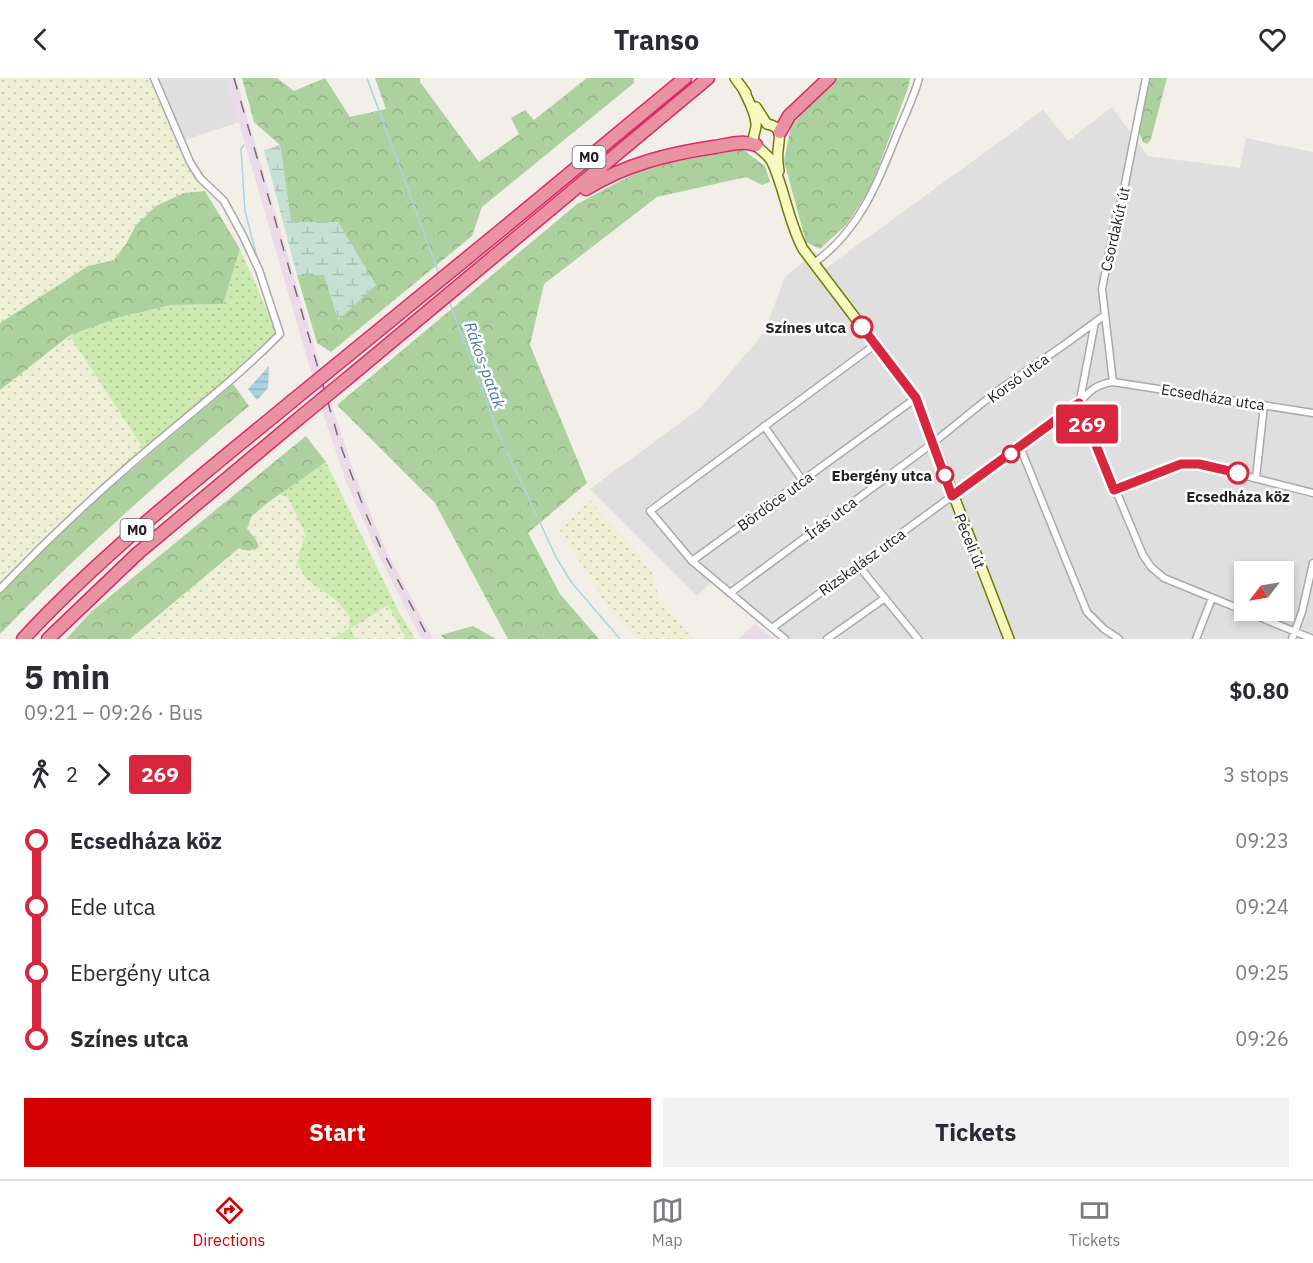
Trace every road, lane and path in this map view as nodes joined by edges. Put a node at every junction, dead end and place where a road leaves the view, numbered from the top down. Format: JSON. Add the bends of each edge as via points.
{"nodes":[{"id":1,"x":154,"y":78,"type":"edge"},
{"id":2,"x":685,"y":78,"type":"edge"},
{"id":3,"x":708,"y":78,"type":"edge"},
{"id":4,"x":735,"y":78,"type":"edge"},
{"id":5,"x":829,"y":78,"type":"edge"},
{"id":6,"x":919,"y":78,"type":"edge"},
{"id":7,"x":1146,"y":78,"type":"edge"},
{"id":8,"x":743,"y":89,"type":"junction"},
{"id":9,"x":767,"y":124,"type":"junction"},
{"id":10,"x":756,"y":130,"type":"junction"},
{"id":11,"x":780,"y":132,"type":"junction"},
{"id":12,"x":779,"y":145,"type":"junction"},
{"id":13,"x":760,"y":148,"type":"junction"},
{"id":14,"x":782,"y":188,"type":"junction"},
{"id":15,"x":545,"y":215,"type":"junction"},
{"id":16,"x":814,"y":263,"type":"junction"},
{"id":17,"x":1104,"y":315,"type":"junction"},
{"id":18,"x":1096,"y":321,"type":"junction"},
{"id":19,"x":876,"y":344,"type":"junction"},
{"id":20,"x":1113,"y":382,"type":"junction"},
{"id":21,"x":916,"y":398,"type":"junction"},
{"id":22,"x":1079,"y":403,"type":"junction"},
{"id":23,"x":1264,"y":405,"type":"junction"},
{"id":24,"x":1313,"y":413,"type":"edge"},
{"id":25,"x":764,"y":426,"type":"junction"},
{"id":26,"x":933,"y":443,"type":"junction"},
{"id":27,"x":1020,"y":447,"type":"junction"},
{"id":28,"x":1256,"y":478,"type":"junction"},
{"id":29,"x":803,"y":481,"type":"junction"},
{"id":30,"x":1114,"y":490,"type":"junction"},
{"id":31,"x":1313,"y":493,"type":"edge"},
{"id":32,"x":952,"y":496,"type":"junction"},
{"id":33,"x":692,"y":561,"type":"junction"},
{"id":34,"x":1313,"y":564,"type":"edge"},
{"id":35,"x":858,"y":566,"type":"junction"},
{"id":36,"x":0,"y":589,"type":"edge"},
{"id":37,"x":730,"y":593,"type":"junction"},
{"id":38,"x":885,"y":598,"type":"junction"},
{"id":39,"x":1212,"y":598,"type":"junction"},
{"id":40,"x":772,"y":628,"type":"junction"},
{"id":41,"x":1293,"y":631,"type":"junction"},
{"id":42,"x":22,"y":639,"type":"edge"},
{"id":43,"x":48,"y":639,"type":"edge"},
{"id":44,"x":786,"y":639,"type":"edge"},
{"id":45,"x":827,"y":639,"type":"edge"},
{"id":46,"x":918,"y":639,"type":"edge"},
{"id":47,"x":1009,"y":639,"type":"edge"},
{"id":48,"x":1119,"y":639,"type":"edge"},
{"id":49,"x":1196,"y":639,"type":"edge"},
{"id":50,"x":1292,"y":639,"type":"edge"},
{"id":51,"x":1313,"y":639,"type":"edge"}],
"edges":[{"from":1,"to":36,"type":"street","via":[[190,162],[224,201],[243,236],[280,334],[247,368],[46,540]]},
{"from":2,"to":42,"type":"highway","number":"M0","bridge":true,"via":[[98,565]]},
{"from":3,"to":15,"type":"highway","number":"M0"},
{"from":4,"to":8,"type":"main road"},
{"from":5,"to":11,"type":"highway","via":[[789,116]]},
{"from":6,"to":16,"type":"street","via":[[867,204],[848,232]]},
{"from":7,"to":17,"type":"street","name":"Csordakút út","via":[[1102,289]]},
{"from":8,"to":9,"type":"main road"},
{"from":8,"to":10,"type":"main road"},
{"from":9,"to":10,"type":"main road"},
{"from":9,"to":11,"type":"main road"},
{"from":10,"to":13,"type":"main road","via":[[754,137]]},
{"from":11,"to":12,"type":"main road"},
{"from":12,"to":13,"type":"main road","via":[[772,150]]},
{"from":12,"to":14,"type":"main road"},
{"from":13,"to":14,"type":"main road","via":[[771,159]]},
{"from":13,"to":15,"type":"highway","via":[[748,142],[735,143],[640,162],[601,180]]},
{"from":14,"to":16,"type":"main road","name":"Péceli út","via":[[796,236]]},
{"from":15,"to":43,"type":"highway","number":"M0","bridge":true,"via":[[138,553]]},
{"from":16,"to":19,"type":"main road","name":"Péceli út"},
{"from":17,"to":18,"type":"street","name":"Korsó utca"},
{"from":17,"to":20,"type":"street","name":"Csordakút út"},
{"from":18,"to":22,"type":"street"},
{"from":18,"to":26,"type":"street","name":"Korsó utca","via":[[996,392]]},
{"from":19,"to":21,"type":"main road","name":"Péceli út"},
{"from":19,"to":25,"type":"street"},
{"from":20,"to":22,"type":"street","via":[[1099,384]]},
{"from":20,"to":23,"type":"street","name":"Ecsedháza utca"},
{"from":21,"to":26,"type":"main road","name":"Péceli út"},
{"from":21,"to":29,"type":"street","name":"Bördöce utca"},
{"from":22,"to":27,"type":"street"},
{"from":22,"to":30,"type":"street"},
{"from":23,"to":24,"type":"street","name":"Ecsedháza utca"},
{"from":23,"to":28,"type":"street"},
{"from":25,"to":29,"type":"street"},
{"from":25,"to":33,"type":"street","via":[[650,511]]},
{"from":26,"to":32,"type":"main road","name":"Péceli út"},
{"from":26,"to":37,"type":"street","name":"Írás utca"},
{"from":27,"to":32,"type":"street"},
{"from":27,"to":48,"type":"street","via":[[1083,603],[1104,629]]},
{"from":28,"to":30,"type":"street","via":[[1199,464],[1181,464]]},
{"from":28,"to":31,"type":"street"},
{"from":29,"to":33,"type":"street","name":"Bördöce utca"},
{"from":30,"to":39,"type":"street","via":[[1151,567],[1164,578]]},
{"from":32,"to":35,"type":"street","name":"Rizskalász utca"},
{"from":32,"to":47,"type":"main road","name":"Péceli út"},
{"from":33,"to":37,"type":"street"},
{"from":34,"to":41,"type":"street","via":[[1302,612]]},
{"from":35,"to":38,"type":"street"},
{"from":35,"to":40,"type":"street","name":"Rizskalász utca"},
{"from":37,"to":40,"type":"street"},
{"from":38,"to":45,"type":"street"},
{"from":38,"to":46,"type":"street"},
{"from":39,"to":41,"type":"street"},
{"from":39,"to":49,"type":"street"},
{"from":40,"to":44,"type":"street"},
{"from":41,"to":50,"type":"street"},
{"from":41,"to":51,"type":"street"}]}
